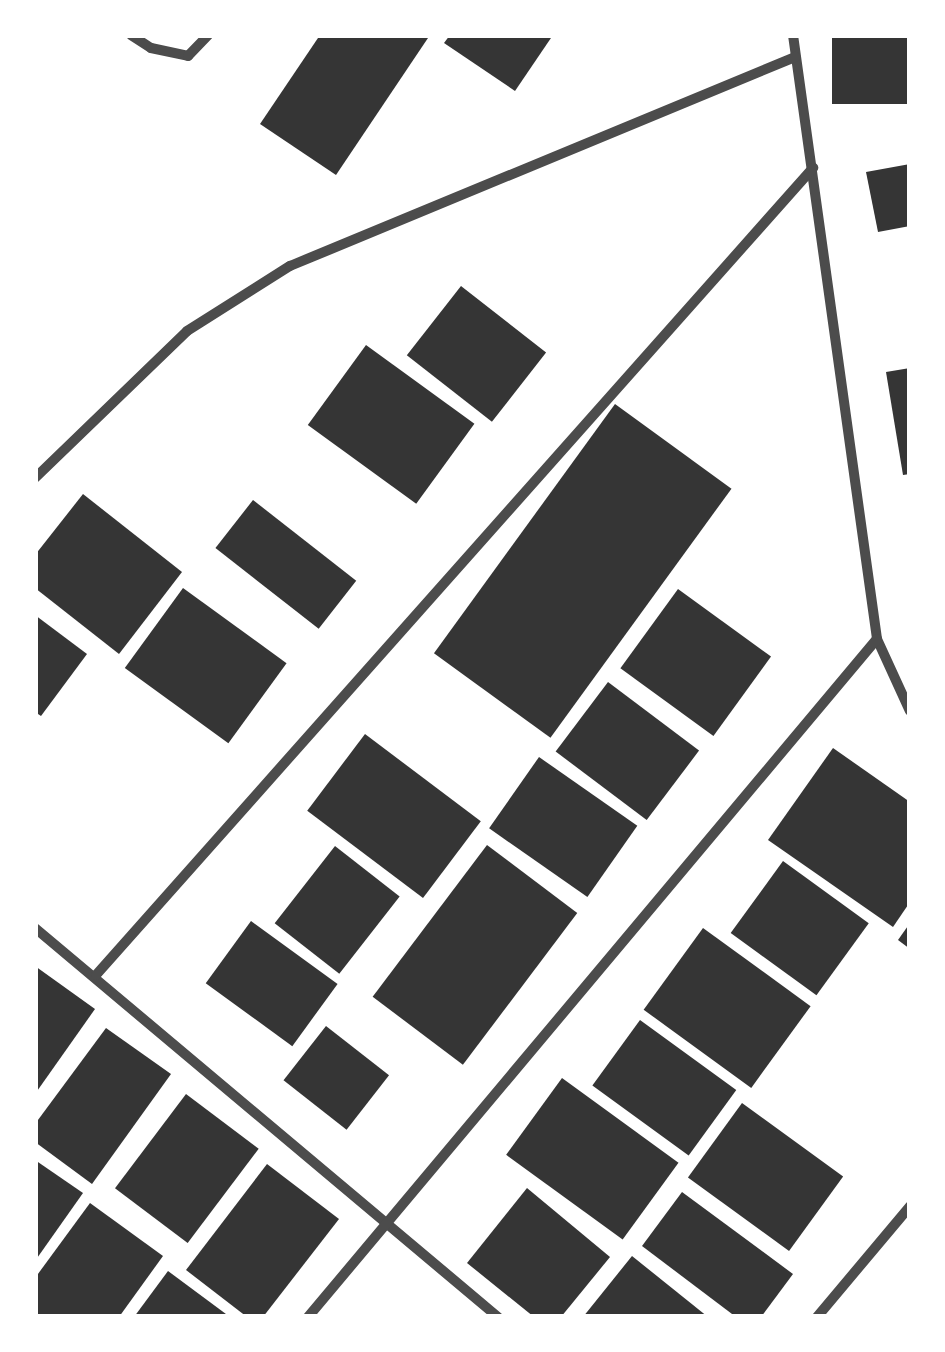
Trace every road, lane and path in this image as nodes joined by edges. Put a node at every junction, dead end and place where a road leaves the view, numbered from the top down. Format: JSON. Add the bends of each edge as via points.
{"nodes":[{"id":1,"x":131,"y":35,"type":"edge"},
{"id":2,"x":208,"y":35,"type":"edge"},
{"id":3,"x":792,"y":35,"type":"edge"},
{"id":4,"x":795,"y":57,"type":"junction"},
{"id":5,"x":813,"y":168,"type":"junction"},
{"id":6,"x":35,"y":478,"type":"edge"},
{"id":7,"x":876,"y":638,"type":"junction"},
{"id":8,"x":910,"y":712,"type":"edge"},
{"id":9,"x":35,"y":928,"type":"edge"},
{"id":10,"x":96,"y":975,"type":"junction"},
{"id":11,"x":910,"y":1206,"type":"edge"},
{"id":12,"x":387,"y":1228,"type":"junction"},
{"id":13,"x":308,"y":1317,"type":"edge"},
{"id":14,"x":498,"y":1317,"type":"edge"},
{"id":15,"x":817,"y":1317,"type":"edge"}],
"edges":[{"from":1,"to":2,"type":"street","via":[[150,48],[188,56]]},
{"from":3,"to":4,"type":"street"},
{"from":4,"to":5,"type":"street"},
{"from":4,"to":6,"type":"street","via":[[290,266],[186,331]]},
{"from":5,"to":7,"type":"street"},
{"from":5,"to":10,"type":"street"},
{"from":7,"to":8,"type":"street"},
{"from":7,"to":12,"type":"street"},
{"from":9,"to":10,"type":"street"},
{"from":10,"to":12,"type":"street"},
{"from":11,"to":15,"type":"street"},
{"from":12,"to":13,"type":"street"},
{"from":12,"to":14,"type":"street"}]}
